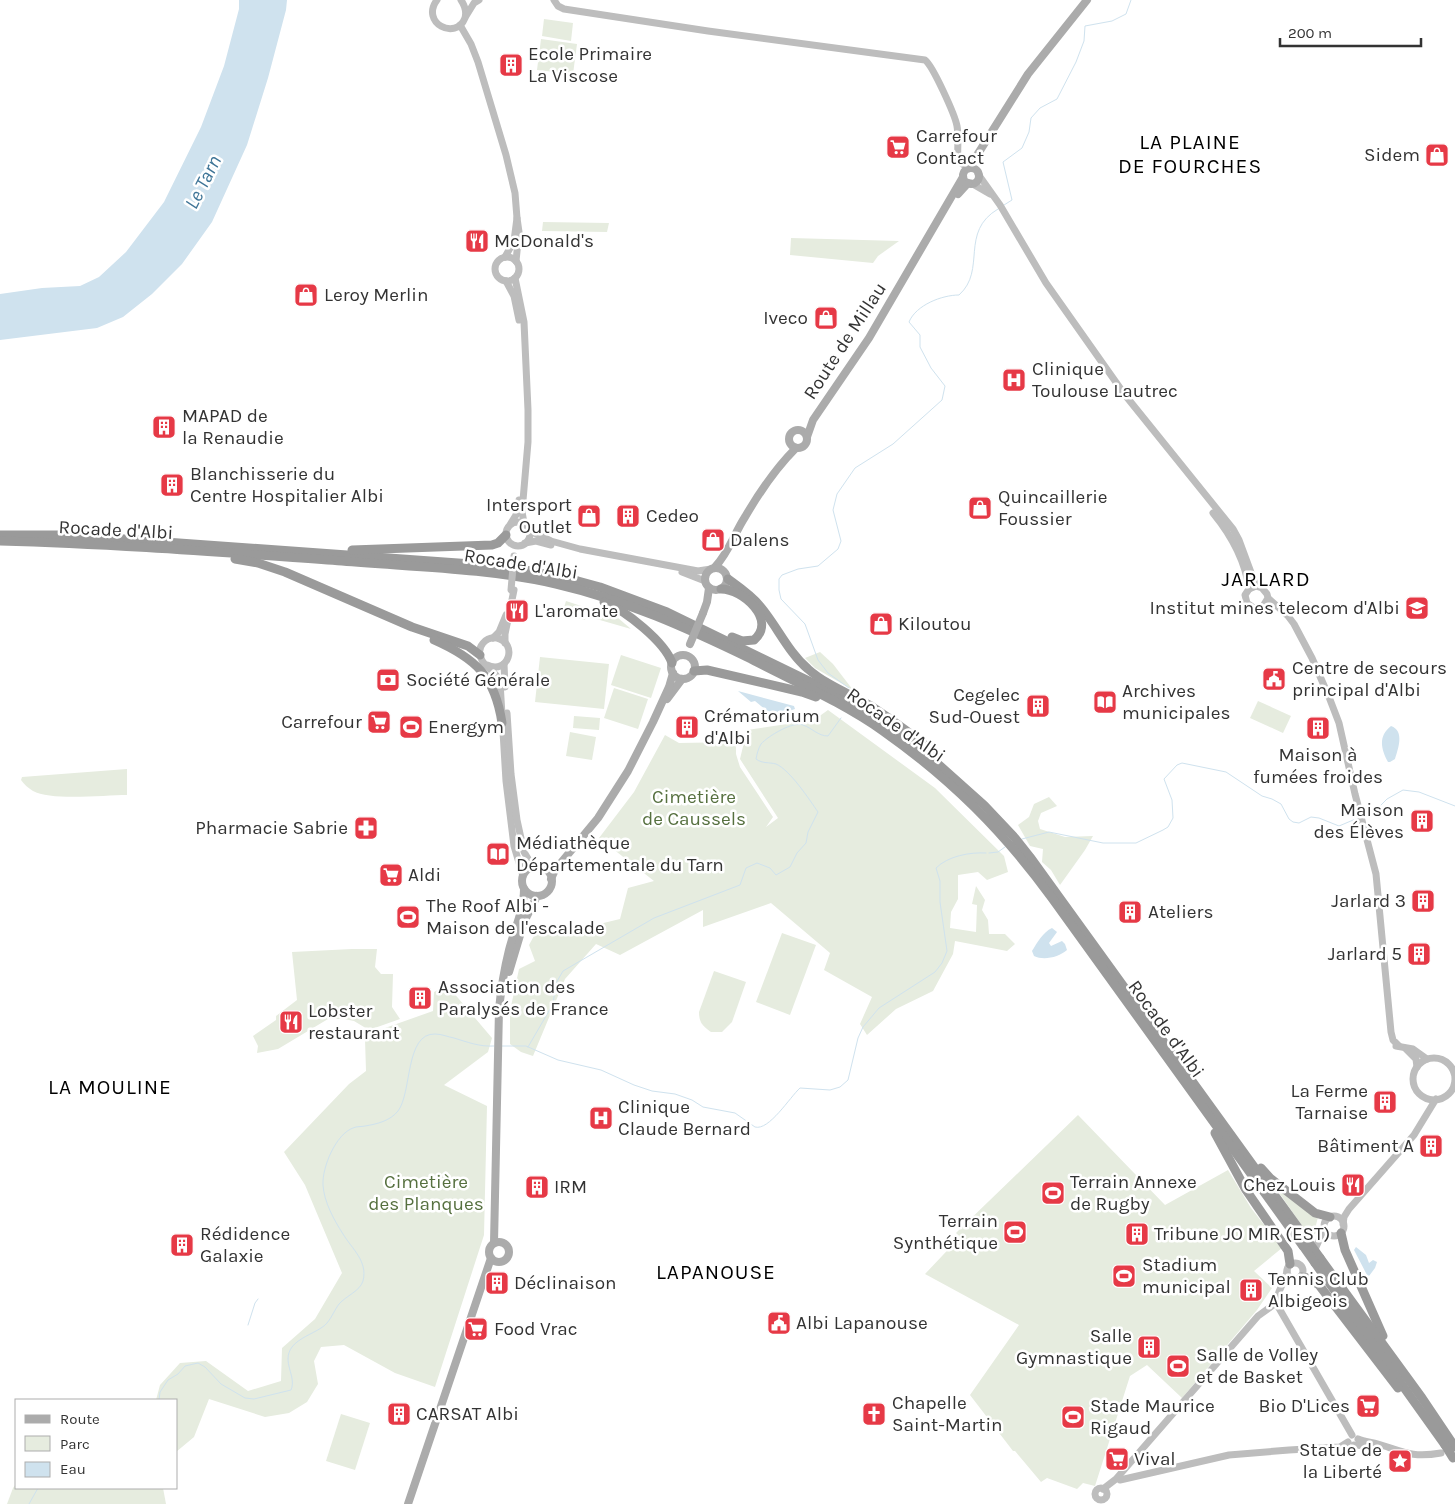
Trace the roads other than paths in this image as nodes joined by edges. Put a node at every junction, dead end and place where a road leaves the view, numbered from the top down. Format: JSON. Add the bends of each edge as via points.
{"nodes":[{"id":1,"x":437,"y":0,"type":"edge"},
{"id":2,"x":461,"y":0,"type":"edge"},
{"id":3,"x":472,"y":0,"type":"edge"},
{"id":4,"x":479,"y":0,"type":"edge"},
{"id":5,"x":1087,"y":0,"type":"edge"},
{"id":6,"x":556,"y":3,"type":"edge"},
{"id":7,"x":465,"y":16,"type":"junction"},
{"id":8,"x":460,"y":25,"type":"junction"},
{"id":9,"x":969,"y":175,"type":"junction"},
{"id":10,"x":994,"y":197,"type":"junction"},
{"id":11,"x":518,"y":218,"type":"junction"},
{"id":12,"x":504,"y":257,"type":"junction"},
{"id":13,"x":516,"y":261,"type":"junction"},
{"id":14,"x":515,"y":278,"type":"junction"},
{"id":15,"x":506,"y":281,"type":"junction"},
{"id":16,"x":813,"y":420,"type":"junction"},
{"id":17,"x":797,"y":430,"type":"junction"},
{"id":18,"x":807,"y":437,"type":"junction"},
{"id":19,"x":789,"y":442,"type":"junction"},
{"id":20,"x":796,"y":448,"type":"junction"},
{"id":21,"x":775,"y":474,"type":"junction"},
{"id":22,"x":512,"y":523,"type":"junction"},
{"id":23,"x":524,"y":523,"type":"junction"},
{"id":24,"x":530,"y":532,"type":"junction"},
{"id":25,"x":0,"y":535,"type":"edge"},
{"id":26,"x":508,"y":539,"type":"junction"},
{"id":27,"x":0,"y":541,"type":"edge"},
{"id":28,"x":523,"y":544,"type":"junction"},
{"id":29,"x":729,"y":550,"type":"junction"},
{"id":30,"x":205,"y":552,"type":"junction"},
{"id":31,"x":320,"y":553,"type":"junction"},
{"id":32,"x":515,"y":556,"type":"junction"},
{"id":33,"x":713,"y":568,"type":"junction"},
{"id":34,"x":726,"y":575,"type":"junction"},
{"id":35,"x":552,"y":583,"type":"junction"},
{"id":36,"x":707,"y":584,"type":"junction"},
{"id":37,"x":1253,"y":587,"type":"junction"},
{"id":38,"x":512,"y":590,"type":"junction"},
{"id":39,"x":719,"y":590,"type":"junction"},
{"id":40,"x":1268,"y":598,"type":"junction"},
{"id":41,"x":707,"y":602,"type":"junction"},
{"id":42,"x":1264,"y":606,"type":"junction"},
{"id":43,"x":1276,"y":606,"type":"junction"},
{"id":44,"x":368,"y":609,"type":"junction"},
{"id":45,"x":704,"y":628,"type":"junction"},
{"id":46,"x":493,"y":638,"type":"junction"},
{"id":47,"x":506,"y":643,"type":"junction"},
{"id":48,"x":689,"y":645,"type":"junction"},
{"id":49,"x":480,"y":654,"type":"junction"},
{"id":50,"x":681,"y":656,"type":"junction"},
{"id":51,"x":691,"y":659,"type":"junction"},
{"id":52,"x":672,"y":663,"type":"junction"},
{"id":53,"x":504,"y":664,"type":"junction"},
{"id":54,"x":487,"y":665,"type":"junction"},
{"id":55,"x":694,"y":671,"type":"junction"},
{"id":56,"x":673,"y":673,"type":"junction"},
{"id":57,"x":682,"y":679,"type":"junction"},
{"id":58,"x":851,"y":711,"type":"junction"},
{"id":59,"x":653,"y":722,"type":"junction"},
{"id":60,"x":502,"y":723,"type":"junction"},
{"id":61,"x":602,"y":810,"type":"junction"},
{"id":62,"x":1015,"y":838,"type":"junction"},
{"id":63,"x":536,"y":866,"type":"junction"},
{"id":64,"x":546,"y":869,"type":"junction"},
{"id":65,"x":523,"y":876,"type":"junction"},
{"id":66,"x":551,"y":879,"type":"junction"},
{"id":67,"x":524,"y":889,"type":"junction"},
{"id":68,"x":540,"y":895,"type":"junction"},
{"id":69,"x":1057,"y":899,"type":"junction"},
{"id":70,"x":498,"y":1036,"type":"junction"},
{"id":71,"x":1401,"y":1047,"type":"junction"},
{"id":72,"x":1427,"y":1058,"type":"junction"},
{"id":73,"x":1452,"y":1063,"type":"edge"},
{"id":74,"x":1417,"y":1067,"type":"junction"},
{"id":75,"x":1455,"y":1073,"type":"edge"},
{"id":76,"x":1423,"y":1097,"type":"junction"},
{"id":77,"x":1436,"y":1099,"type":"junction"},
{"id":78,"x":1201,"y":1104,"type":"junction"},
{"id":79,"x":1425,"y":1118,"type":"junction"},
{"id":80,"x":1249,"y":1159,"type":"junction"},
{"id":81,"x":1349,"y":1209,"type":"junction"},
{"id":82,"x":1332,"y":1217,"type":"junction"},
{"id":83,"x":1342,"y":1228,"type":"junction"},
{"id":84,"x":1324,"y":1229,"type":"junction"},
{"id":85,"x":1330,"y":1235,"type":"junction"},
{"id":86,"x":498,"y":1243,"type":"junction"},
{"id":87,"x":1305,"y":1243,"type":"junction"},
{"id":88,"x":493,"y":1260,"type":"junction"},
{"id":89,"x":1318,"y":1261,"type":"junction"},
{"id":90,"x":1291,"y":1266,"type":"junction"},
{"id":91,"x":1299,"y":1274,"type":"junction"},
{"id":92,"x":1284,"y":1283,"type":"junction"},
{"id":93,"x":1276,"y":1303,"type":"junction"},
{"id":94,"x":1394,"y":1360,"type":"junction"},
{"id":95,"x":1429,"y":1415,"type":"junction"},
{"id":96,"x":1353,"y":1440,"type":"junction"},
{"id":97,"x":1449,"y":1448,"type":"edge"},
{"id":98,"x":1454,"y":1460,"type":"edge"},
{"id":99,"x":1124,"y":1469,"type":"junction"},
{"id":100,"x":1120,"y":1480,"type":"junction"},
{"id":101,"x":1105,"y":1492,"type":"junction"},
{"id":102,"x":1097,"y":1502,"type":"edge"},
{"id":103,"x":408,"y":1504,"type":"edge"}],
"edges":[{"from":1,"to":8,"type":"main road","via":[[432,9],[436,23],[451,29]]},
{"from":2,"to":3,"type":"main road"},
{"from":2,"to":7,"type":"main road","via":[[465,5]]},
{"from":4,"to":7,"type":"main road"},
{"from":5,"to":9,"type":"main road","name":"Route de Millau","via":[[1039,61]]},
{"from":6,"to":9,"type":"main road","via":[[564,10],[921,59],[930,63],[951,112],[954,162]]},
{"from":7,"to":8,"type":"main road"},
{"from":8,"to":11,"type":"main road","via":[[478,62],[506,155]]},
{"from":9,"to":10,"type":"main road"},
{"from":9,"to":10,"type":"main road"},
{"from":9,"to":16,"type":"main road","name":"Route de Millau","via":[[869,338]]},
{"from":10,"to":37,"type":"main road","via":[[1046,283],[1131,403],[1233,529]]},
{"from":11,"to":12,"type":"main road","via":[[514,241]]},
{"from":11,"to":13,"type":"main road"},
{"from":12,"to":13,"type":"main road"},
{"from":12,"to":15,"type":"main road","via":[[497,262],[495,270]]},
{"from":13,"to":14,"type":"main road","via":[[519,269]]},
{"from":14,"to":15,"type":"main road"},
{"from":14,"to":23,"type":"main road","via":[[524,322],[528,401]]},
{"from":15,"to":22,"type":"main road","via":[[514,296],[519,320],[524,419],[518,503]]},
{"from":16,"to":17,"type":"main road","name":"Route de Millau"},
{"from":16,"to":18,"type":"main road","name":"Route de Millau"},
{"from":17,"to":18,"type":"main road","via":[[803,431]]},
{"from":17,"to":19,"type":"main road","via":[[791,433]]},
{"from":18,"to":20,"type":"main road","via":[[804,446]]},
{"from":19,"to":20,"type":"main road"},
{"from":19,"to":21,"type":"main road"},
{"from":20,"to":21,"type":"main road"},
{"from":21,"to":29,"type":"main road","via":[[745,517]]},
{"from":22,"to":23,"type":"main road"},
{"from":22,"to":26,"type":"main road","via":[[507,528]]},
{"from":23,"to":24,"type":"main road"},
{"from":24,"to":28,"type":"main road"},
{"from":24,"to":33,"type":"main road","via":[[599,553],[698,571]]},
{"from":25,"to":31,"type":"highway","name":"Rocade d'Albi","via":[[68,535]]},
{"from":26,"to":28,"type":"main road","via":[[515,546]]},
{"from":26,"to":31,"type":"highway","via":[[492,545]]},
{"from":26,"to":32,"type":"main road"},
{"from":27,"to":30,"type":"highway","name":"Rocade d'Albi"},
{"from":28,"to":32,"type":"main road"},
{"from":28,"to":36,"type":"main road","via":[[536,542],[670,569]]},
{"from":29,"to":33,"type":"main road"},
{"from":29,"to":34,"type":"main road"},
{"from":30,"to":35,"type":"highway","name":"Rocade d'Albi","via":[[496,573]]},
{"from":30,"to":44,"type":"highway","via":[[275,568]]},
{"from":31,"to":45,"type":"highway","name":"Rocade d'Albi","via":[[520,569],[600,587]]},
{"from":32,"to":38,"type":"main road","bridge":true},
{"from":33,"to":34,"type":"main road"},
{"from":33,"to":36,"type":"main road","via":[[707,573]]},
{"from":34,"to":39,"type":"main road","via":[[725,586]]},
{"from":34,"to":62,"type":"highway","via":[[760,605],[809,669],[877,710],[924,744],[986,802]]},
{"from":35,"to":52,"type":"highway","via":[[561,589],[609,604],[628,615],[668,654]]},
{"from":35,"to":58,"type":"highway","name":"Rocade d'Albi","via":[[616,601],[674,623]]},
{"from":36,"to":39,"type":"main road"},
{"from":36,"to":41,"type":"main road"},
{"from":37,"to":40,"type":"main road","via":[[1265,590]]},
{"from":37,"to":42,"type":"main road","via":[[1245,595],[1247,603],[1259,608]]},
{"from":38,"to":46,"type":"main road","via":[[503,623]]},
{"from":38,"to":47,"type":"main road"},
{"from":39,"to":41,"type":"main road"},
{"from":39,"to":45,"type":"highway","via":[[736,591],[751,604],[761,618],[762,631],[748,642]]},
{"from":40,"to":42,"type":"main road"},
{"from":40,"to":43,"type":"main road"},
{"from":41,"to":48,"type":"main road","bridge":true},
{"from":42,"to":43,"type":"main road"},
{"from":43,"to":71,"type":"main road","via":[[1294,624],[1339,724],[1376,870],[1388,997],[1388,1037]]},
{"from":44,"to":49,"type":"highway","via":[[468,646]]},
{"from":44,"to":60,"type":"highway","via":[[466,656],[482,670],[495,690]]},
{"from":45,"to":62,"type":"highway","name":"Rocade d'Albi","via":[[824,688],[877,719],[951,774]]},
{"from":46,"to":47,"type":"main road"},
{"from":46,"to":49,"type":"main road","via":[[481,646]]},
{"from":47,"to":53,"type":"main road","via":[[509,652]]},
{"from":48,"to":50,"type":"main road"},
{"from":48,"to":51,"type":"main road"},
{"from":49,"to":54,"type":"main road"},
{"from":50,"to":51,"type":"main road"},
{"from":50,"to":52,"type":"main road"},
{"from":51,"to":55,"type":"main road"},
{"from":52,"to":56,"type":"main road"},
{"from":53,"to":54,"type":"main road","via":[[496,668]]},
{"from":53,"to":63,"type":"main road","via":[[517,820],[524,852]]},
{"from":54,"to":60,"type":"main road","via":[[498,675],[500,682]]},
{"from":55,"to":57,"type":"main road","via":[[690,677]]},
{"from":55,"to":58,"type":"highway","via":[[708,670],[802,692]]},
{"from":56,"to":57,"type":"main road"},
{"from":56,"to":59,"type":"main road"},
{"from":57,"to":59,"type":"main road"},
{"from":58,"to":69,"type":"highway","name":"Rocade d'Albi","via":[[951,784]]},
{"from":59,"to":61,"type":"main road","via":[[628,771]]},
{"from":60,"to":65,"type":"main road","via":[[510,820]]},
{"from":61,"to":64,"type":"main road","via":[[556,863]]},
{"from":61,"to":66,"type":"main road"},
{"from":62,"to":69,"type":"highway","name":"Rocade d'Albi"},
{"from":63,"to":64,"type":"main road"},
{"from":63,"to":65,"type":"main road"},
{"from":64,"to":66,"type":"main road"},
{"from":65,"to":67,"type":"main road"},
{"from":66,"to":68,"type":"main road","via":[[550,887]]},
{"from":67,"to":68,"type":"main road"},
{"from":67,"to":70,"type":"main road","via":[[503,981]]},
{"from":68,"to":70,"type":"main road","via":[[516,950],[506,985]]},
{"from":69,"to":78,"type":"highway","name":"Rocade d'Albi"},
{"from":69,"to":80,"type":"highway","name":"Rocade d'Albi"},
{"from":70,"to":86,"type":"main road"},
{"from":71,"to":72,"type":"main road","via":[[1413,1049]]},
{"from":71,"to":74,"type":"main road","via":[[1414,1056]]},
{"from":72,"to":73,"type":"main road"},
{"from":72,"to":74,"type":"main road"},
{"from":73,"to":75,"type":"main road"},
{"from":74,"to":76,"type":"main road","via":[[1413,1075],[1414,1088]]},
{"from":75,"to":77,"type":"main road","via":[[1451,1090]]},
{"from":76,"to":77,"type":"main road"},
{"from":76,"to":79,"type":"main road","via":[[1427,1106]]},
{"from":77,"to":79,"type":"main road"},
{"from":78,"to":87,"type":"highway","name":"Rocade d'Albi"},
{"from":78,"to":90,"type":"highway","via":[[1203,1114],[1246,1190],[1288,1251]]},
{"from":79,"to":81,"type":"main road"},
{"from":80,"to":82,"type":"highway","via":[[1315,1213]]},
{"from":80,"to":87,"type":"highway","name":"Rocade d'Albi"},
{"from":81,"to":82,"type":"main road"},
{"from":81,"to":83,"type":"main road"},
{"from":82,"to":83,"type":"main road","via":[[1340,1218]]},
{"from":82,"to":84,"type":"main road","via":[[1325,1222]]},
{"from":83,"to":85,"type":"main road","via":[[1336,1236]]},
{"from":83,"to":94,"type":"highway","via":[[1345,1250]]},
{"from":84,"to":85,"type":"main road"},
{"from":84,"to":85,"type":"main road","via":[[1316,1247]]},
{"from":86,"to":88,"type":"main road","via":[[489,1252]]},
{"from":86,"to":88,"type":"main road","via":[[508,1248],[508,1255],[504,1260]]},
{"from":87,"to":89,"type":"highway","name":"Rocade d'Albi","bridge":true},
{"from":88,"to":103,"type":"main road","via":[[488,1266]]},
{"from":89,"to":94,"type":"highway","name":"Rocade d'Albi"},
{"from":89,"to":95,"type":"highway","name":"Rocade d'Albi"},
{"from":90,"to":91,"type":"main road","via":[[1300,1264]]},
{"from":90,"to":91,"type":"main road","via":[[1289,1276]]},
{"from":90,"to":91,"type":"main road","via":[[1308,1255]]},
{"from":90,"to":92,"type":"main road"},
{"from":91,"to":92,"type":"main road"},
{"from":91,"to":95,"type":"highway","via":[[1319,1285],[1417,1410]]},
{"from":92,"to":93,"type":"main road"},
{"from":93,"to":96,"type":"main road"},
{"from":93,"to":99,"type":"main road","via":[[1258,1316]]},
{"from":94,"to":95,"type":"highway","name":"Rocade d'Albi","via":[[1422,1398]]},
{"from":95,"to":97,"type":"highway","name":"Rocade d'Albi"},
{"from":95,"to":97,"type":"highway","name":"Rocade d'Albi","via":[[1432,1426]]},
{"from":96,"to":97,"type":"main road","via":[[1416,1455]]},
{"from":96,"to":100,"type":"main road","via":[[1340,1447],[1229,1455]]},
{"from":97,"to":98,"type":"highway","name":"Rocade d'Albi","bridge":true},
{"from":99,"to":100,"type":"main road"},
{"from":99,"to":101,"type":"main road"},
{"from":100,"to":101,"type":"main road"},
{"from":101,"to":102,"type":"main road","via":[[1104,1500]]},
{"from":101,"to":102,"type":"main road","via":[[1099,1488],[1095,1492]]}]}
